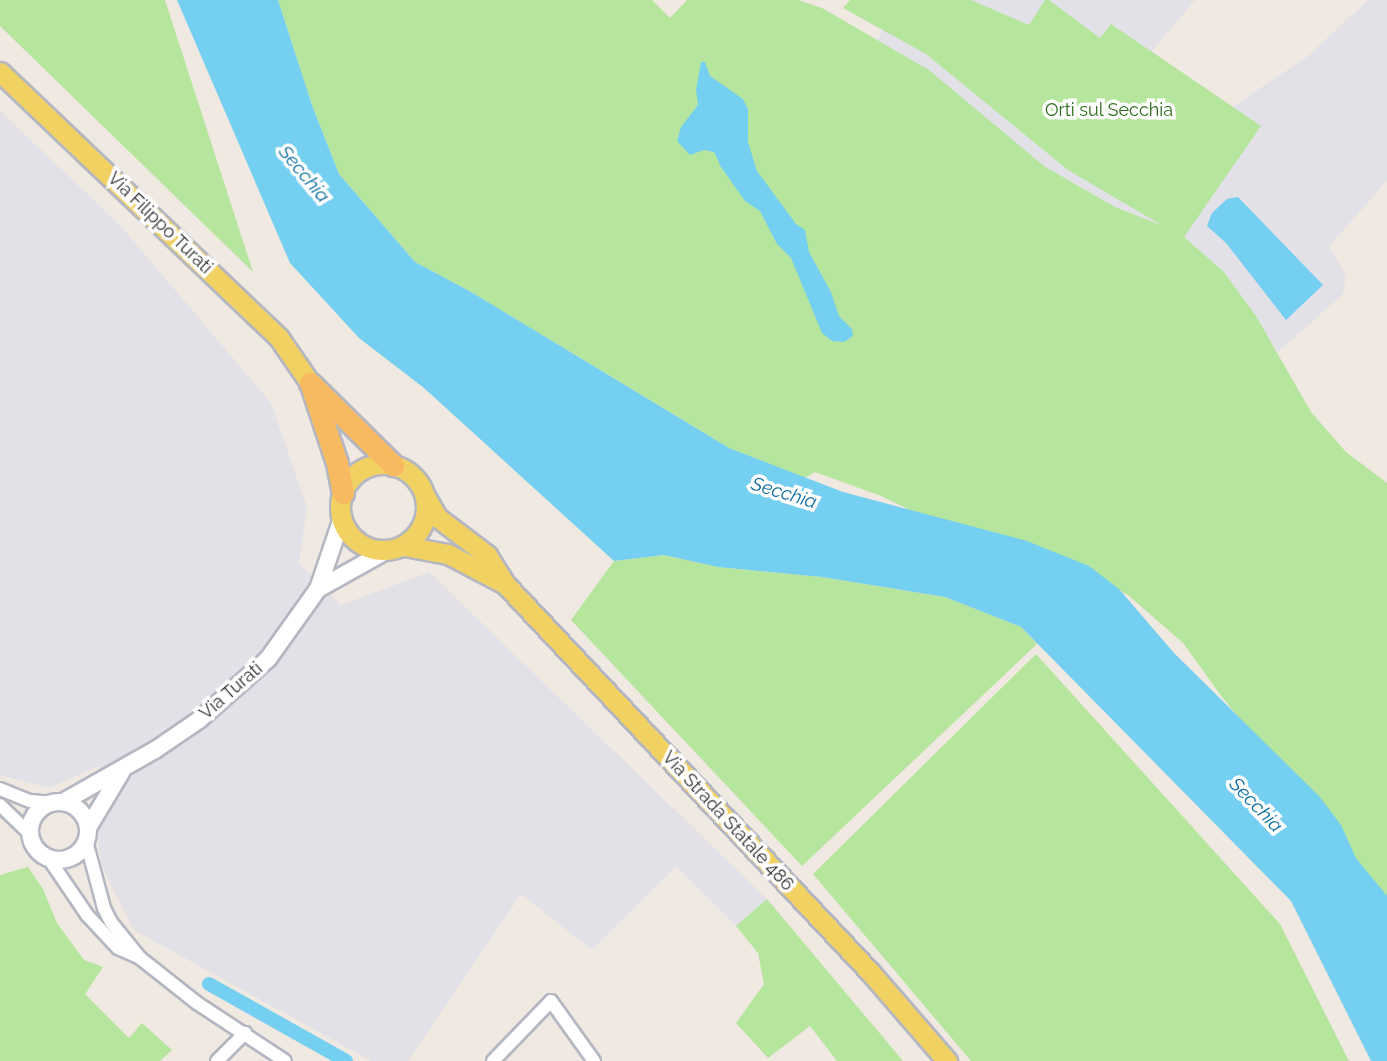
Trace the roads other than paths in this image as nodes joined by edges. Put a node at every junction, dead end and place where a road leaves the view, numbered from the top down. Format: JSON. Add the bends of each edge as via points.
{"nodes":[{"id":1,"x":0,"y":72,"type":"edge"},
{"id":2,"x":310,"y":383,"type":"junction"},
{"id":3,"x":393,"y":465,"type":"junction"},
{"id":4,"x":343,"y":493,"type":"junction"},
{"id":5,"x":425,"y":496,"type":"junction"},
{"id":6,"x":342,"y":518,"type":"junction"},
{"id":7,"x":395,"y":548,"type":"junction"},
{"id":8,"x":506,"y":584,"type":"junction"},
{"id":9,"x":318,"y":589,"type":"junction"},
{"id":10,"x":122,"y":771,"type":"junction"},
{"id":11,"x":0,"y":789,"type":"edge"},
{"id":12,"x":57,"y":802,"type":"junction"},
{"id":13,"x":0,"y":805,"type":"edge"},
{"id":14,"x":29,"y":833,"type":"junction"},
{"id":15,"x":87,"y":834,"type":"junction"},
{"id":16,"x":50,"y":859,"type":"junction"},
{"id":17,"x":140,"y":958,"type":"junction"},
{"id":18,"x":244,"y":1033,"type":"junction"},
{"id":19,"x":218,"y":1061,"type":"edge"},
{"id":20,"x":285,"y":1061,"type":"edge"},
{"id":21,"x":493,"y":1061,"type":"edge"},
{"id":22,"x":594,"y":1061,"type":"edge"},
{"id":23,"x":947,"y":1061,"type":"edge"}],
"edges":[{"from":1,"to":2,"type":"main road","name":"Via Filippo Turati","via":[[279,338]]},
{"from":2,"to":3,"type":"highway"},
{"from":2,"to":4,"type":"highway"},
{"from":3,"to":4,"type":"main road","via":[[368,466]]},
{"from":3,"to":5,"type":"main road","via":[[413,476]]},
{"from":4,"to":6,"type":"main road"},
{"from":5,"to":7,"type":"main road","via":[[423,524],[415,537]]},
{"from":5,"to":8,"type":"main road","via":[[437,517],[486,555]]},
{"from":6,"to":7,"type":"main road","via":[[358,542]]},
{"from":6,"to":9,"type":"street"},
{"from":7,"to":8,"type":"main road","via":[[448,554]]},
{"from":7,"to":9,"type":"street"},
{"from":8,"to":23,"type":"main road","name":"Via Strada Statale 486","via":[[870,972]]},
{"from":9,"to":10,"type":"street","name":"Via Turati","via":[[268,659],[199,720]]},
{"from":10,"to":12,"type":"street","name":"Via Turati"},
{"from":10,"to":15,"type":"street","name":"Via Turati"},
{"from":11,"to":12,"type":"street","via":[[30,801]]},
{"from":12,"to":14,"type":"street","via":[[35,814]]},
{"from":12,"to":15,"type":"street","via":[[82,813]]},
{"from":13,"to":14,"type":"street"},
{"from":14,"to":16,"type":"street","via":[[35,848]]},
{"from":15,"to":16,"type":"street","via":[[82,849],[68,859]]},
{"from":15,"to":17,"type":"street","via":[[104,908]]},
{"from":16,"to":17,"type":"street","via":[[87,915],[118,948]]},
{"from":17,"to":18,"type":"street"},
{"from":18,"to":19,"type":"street"},
{"from":18,"to":20,"type":"street"},
{"from":21,"to":22,"type":"street","via":[[551,1001]]}]}
